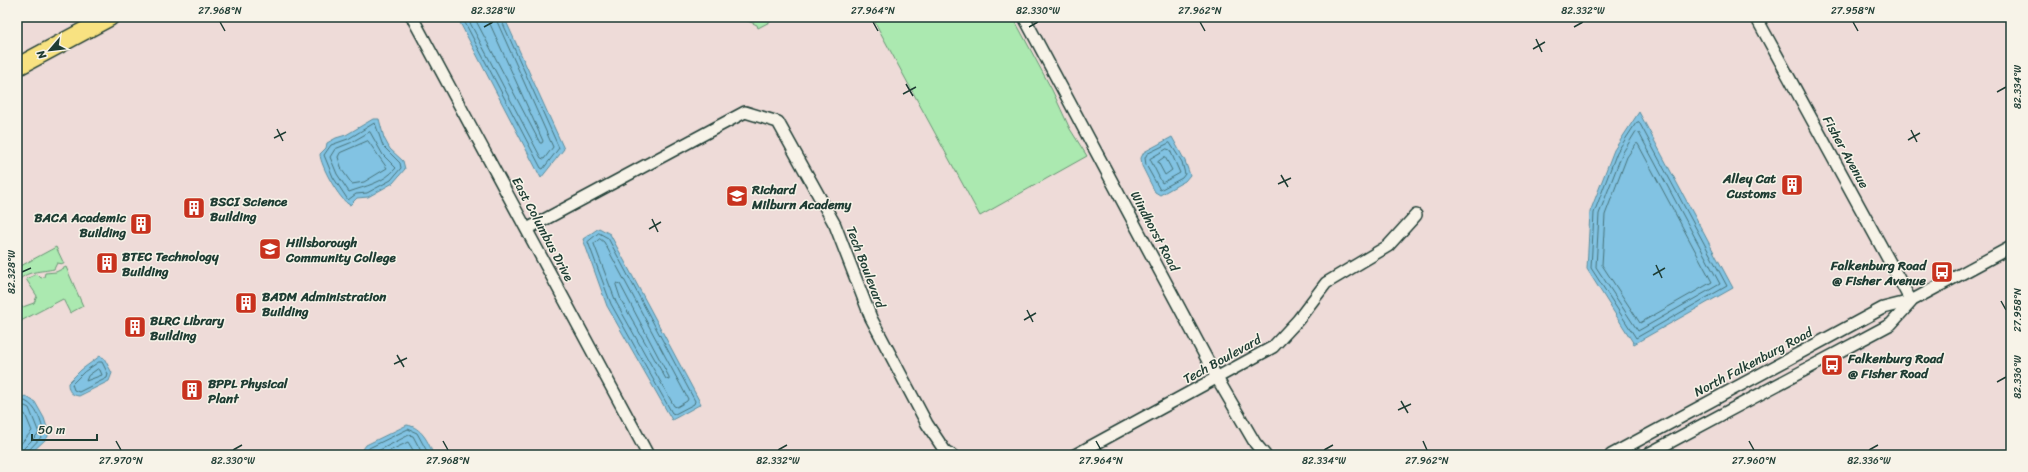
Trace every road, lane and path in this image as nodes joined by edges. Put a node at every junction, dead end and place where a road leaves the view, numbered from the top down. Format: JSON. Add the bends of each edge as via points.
{"nodes":[{"id":1,"x":110,"y":17,"type":"edge"},
{"id":2,"x":412,"y":17,"type":"edge"},
{"id":3,"x":1756,"y":17,"type":"edge"},
{"id":4,"x":1029,"y":18,"type":"edge"},
{"id":5,"x":17,"y":67,"type":"edge"},
{"id":6,"x":1416,"y":215,"type":"dead end"},
{"id":7,"x":527,"y":229,"type":"junction"},
{"id":8,"x":2011,"y":247,"type":"edge"},
{"id":9,"x":1912,"y":301,"type":"junction"},
{"id":10,"x":1217,"y":378,"type":"junction"},
{"id":11,"x":1639,"y":440,"type":"junction"},
{"id":12,"x":648,"y":455,"type":"edge"},
{"id":13,"x":952,"y":455,"type":"edge"},
{"id":14,"x":1075,"y":455,"type":"edge"},
{"id":15,"x":1265,"y":455,"type":"edge"},
{"id":16,"x":1611,"y":455,"type":"edge"},
{"id":17,"x":1646,"y":455,"type":"edge"}],
"edges":[{"from":1,"to":5,"type":"highway"},
{"from":2,"to":7,"type":"street","name":"East Columbus Drive"},
{"from":3,"to":9,"type":"street","name":"Fisher Avenue"},
{"from":4,"to":10,"type":"street","name":"Windhorst Road"},
{"from":6,"to":10,"type":"street","name":"Tech Boulevard","via":[[1388,246],[1326,282],[1298,320],[1273,347]]},
{"from":7,"to":12,"type":"street","name":"East Columbus Drive"},
{"from":7,"to":13,"type":"street","name":"Tech Boulevard","via":[[745,112],[778,122],[835,225],[871,318],[927,424],[945,450]]},
{"from":8,"to":9,"type":"street","name":"North Falkenburg Road"},
{"from":9,"to":11,"type":"street","name":"North Falkenburg Road","via":[[1883,308]]},
{"from":9,"to":17,"type":"street","name":"North Falkenburg Road","via":[[1891,324]]},
{"from":10,"to":14,"type":"street","name":"Tech Boulevard"},
{"from":10,"to":15,"type":"street","name":"Windhorst Road","via":[[1254,443]]},
{"from":11,"to":16,"type":"street","name":"North Falkenburg Road"},
{"from":11,"to":17,"type":"street"}]}
